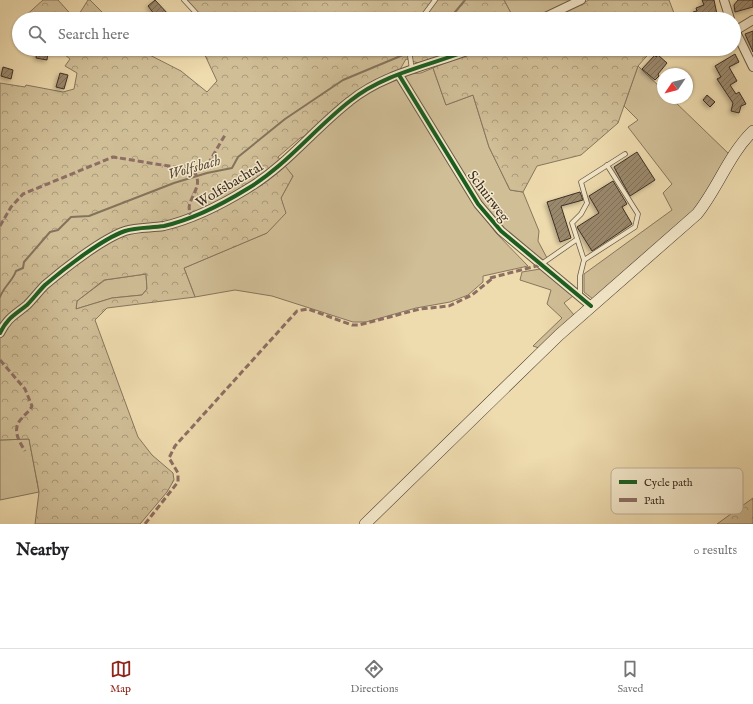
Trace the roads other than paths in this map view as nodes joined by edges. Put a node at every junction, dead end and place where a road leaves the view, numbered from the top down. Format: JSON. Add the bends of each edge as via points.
{"nodes":[{"id":1,"x":184,"y":0,"type":"edge"},
{"id":2,"x":435,"y":0,"type":"edge"},
{"id":3,"x":581,"y":0,"type":"edge"},
{"id":4,"x":724,"y":0,"type":"edge"},
{"id":5,"x":195,"y":12,"type":"edge"},
{"id":6,"x":426,"y":12,"type":"edge"},
{"id":7,"x":556,"y":12,"type":"edge"},
{"id":8,"x":728,"y":12,"type":"edge"},
{"id":9,"x":753,"y":20,"type":"edge"},
{"id":10,"x":741,"y":26,"type":"edge"},
{"id":11,"x":741,"y":43,"type":"edge"},
{"id":12,"x":410,"y":56,"type":"edge"},
{"id":13,"x":454,"y":56,"type":"edge"},
{"id":14,"x":753,"y":66,"type":"edge"},
{"id":15,"x":412,"y":70,"type":"junction"},
{"id":16,"x":399,"y":75,"type":"junction"},
{"id":17,"x":753,"y":131,"type":"edge"},
{"id":18,"x":625,"y":154,"type":"dead end"},
{"id":19,"x":607,"y":165,"type":"junction"},
{"id":20,"x":576,"y":240,"type":"junction"},
{"id":21,"x":584,"y":260,"type":"junction"},
{"id":22,"x":540,"y":265,"type":"junction"},
{"id":23,"x":580,"y":297,"type":"junction"},
{"id":24,"x":591,"y":306,"type":"junction"},
{"id":25,"x":0,"y":332,"type":"edge"},
{"id":26,"x":365,"y":524,"type":"edge"}],
"edges":[{"from":1,"to":5,"type":"lane"},
{"from":2,"to":6,"type":"lane"},
{"from":3,"to":7,"type":"street"},
{"from":4,"to":8,"type":"street"},
{"from":9,"to":10,"type":"street"},
{"from":11,"to":14,"type":"street"},
{"from":12,"to":15,"type":"lane"},
{"from":13,"to":15,"type":"street","name":"Wolfsbachtal"},
{"from":15,"to":16,"type":"street","name":"Wolfsbachtal"},
{"from":16,"to":22,"type":"street","name":"Schuirweg","via":[[478,204],[501,231]]},
{"from":16,"to":25,"type":"street","name":"Wolfsbachtal","via":[[368,88],[350,101],[265,177],[246,190],[191,219],[126,231],[105,240],[45,285],[26,306],[10,317]]},
{"from":17,"to":24,"type":"main road","via":[[743,141],[697,214]]},
{"from":18,"to":19,"type":"lane"},
{"from":19,"to":20,"type":"lane","via":[[581,182],[587,203],[572,223]]},
{"from":19,"to":21,"type":"lane","via":[[638,214],[635,227]]},
{"from":20,"to":21,"type":"lane"},
{"from":20,"to":22,"type":"lane"},
{"from":21,"to":23,"type":"lane","via":[[580,276]]},
{"from":22,"to":23,"type":"street","name":"Schuirweg"},
{"from":23,"to":24,"type":"street","name":"Schuirweg"},
{"from":24,"to":26,"type":"main road"}]}
